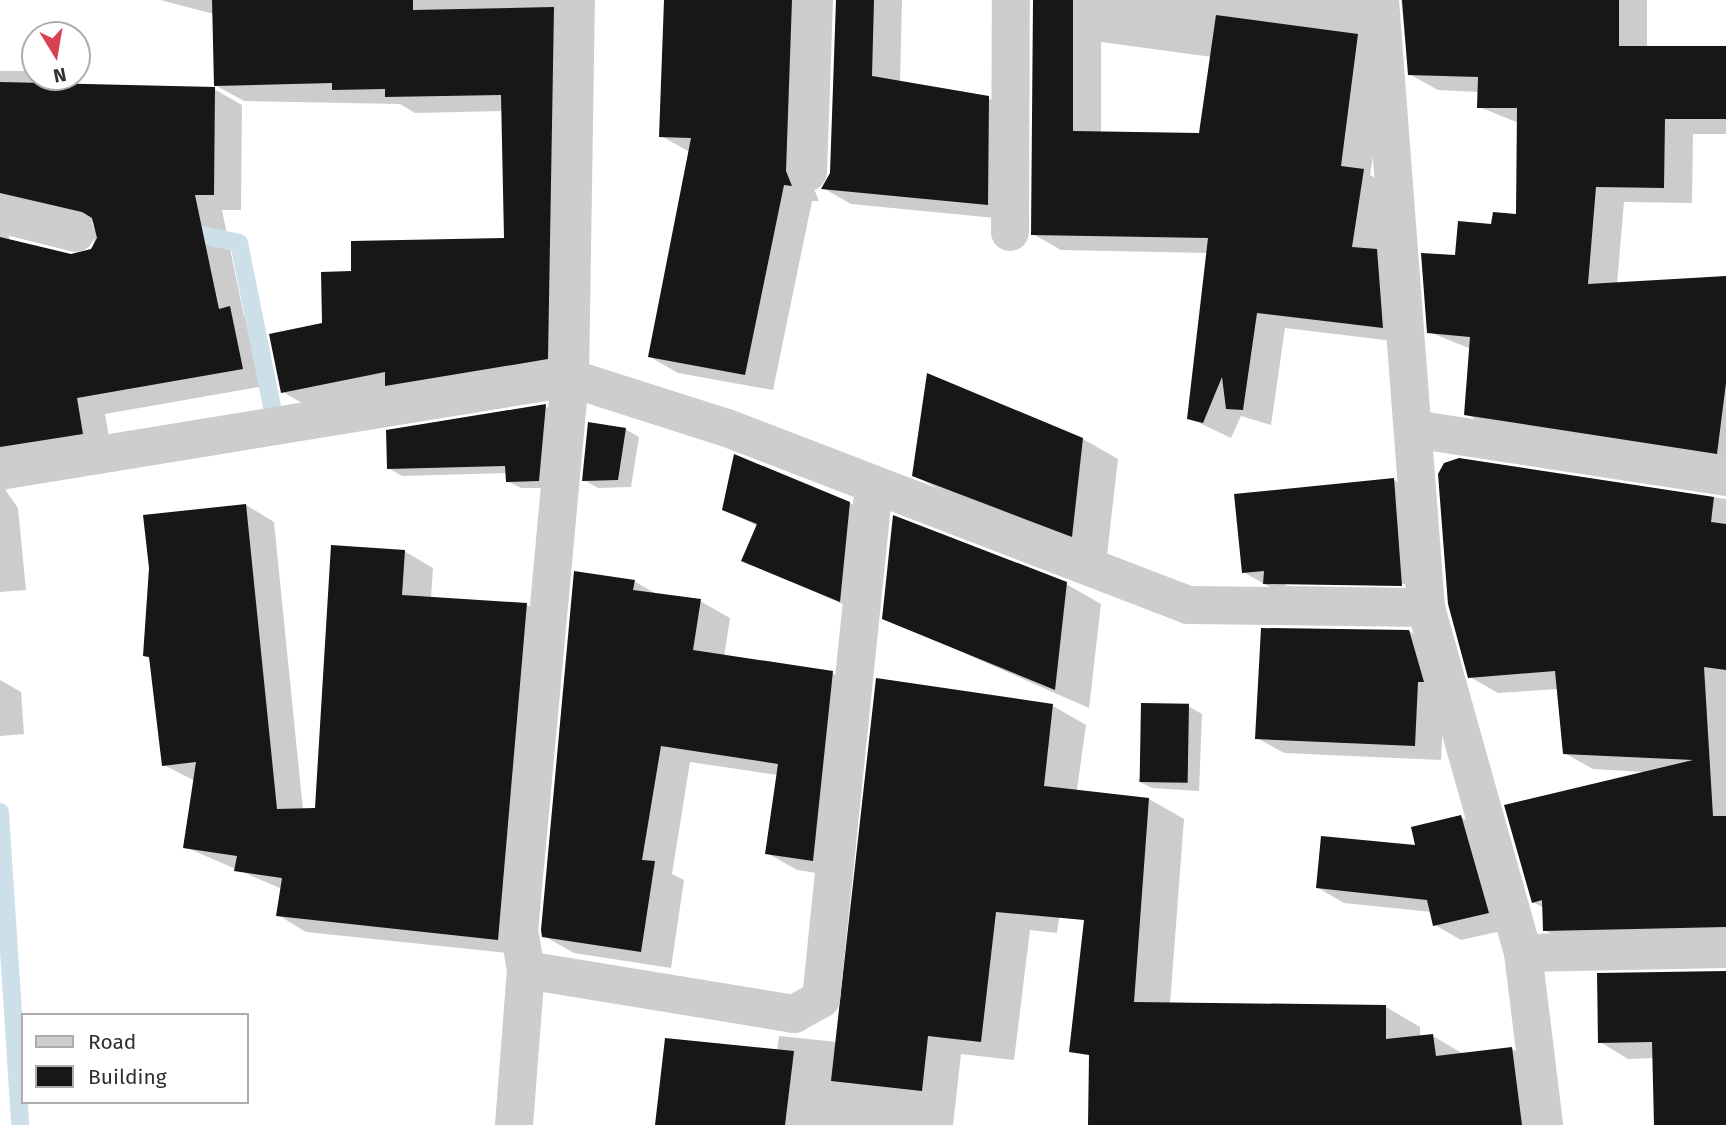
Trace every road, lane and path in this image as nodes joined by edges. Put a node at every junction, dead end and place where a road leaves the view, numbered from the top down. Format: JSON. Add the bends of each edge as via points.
{"nodes":[{"id":1,"x":576,"y":0,"type":"edge"},
{"id":2,"x":814,"y":0,"type":"edge"},
{"id":3,"x":1011,"y":0,"type":"edge"},
{"id":4,"x":1370,"y":1,"type":"edge"},
{"id":5,"x":808,"y":172,"type":"dead end"},
{"id":6,"x":0,"y":214,"type":"edge"},
{"id":7,"x":1010,"y":232,"type":"dead end"},
{"id":8,"x":76,"y":233,"type":"dead end"},
{"id":9,"x":570,"y":378,"type":"junction"},
{"id":10,"x":1413,"y":429,"type":"junction"},
{"id":11,"x":0,"y":471,"type":"edge"},
{"id":12,"x":1726,"y":477,"type":"edge"},
{"id":13,"x":874,"y":485,"type":"junction"},
{"id":14,"x":1426,"y":608,"type":"junction"},
{"id":15,"x":1726,"y":948,"type":"edge"},
{"id":16,"x":1523,"y":953,"type":"junction"},
{"id":17,"x":526,"y":970,"type":"junction"},
{"id":18,"x":514,"y":1125,"type":"edge"},
{"id":19,"x":1544,"y":1125,"type":"edge"}],
"edges":[{"from":1,"to":9,"type":"street"},
{"from":2,"to":5,"type":"street"},
{"from":3,"to":7,"type":"street"},
{"from":4,"to":10,"type":"street"},
{"from":6,"to":8,"type":"street"},
{"from":9,"to":11,"type":"street"},
{"from":9,"to":13,"type":"street"},
{"from":9,"to":17,"type":"street","via":[[519,931]]},
{"from":10,"to":12,"type":"street"},
{"from":10,"to":14,"type":"street"},
{"from":13,"to":14,"type":"street","via":[[1188,605]]},
{"from":13,"to":17,"type":"street","via":[[821,999],[794,1014]]},
{"from":14,"to":16,"type":"street"},
{"from":15,"to":16,"type":"street"},
{"from":16,"to":19,"type":"street"},
{"from":17,"to":18,"type":"street"}]}
